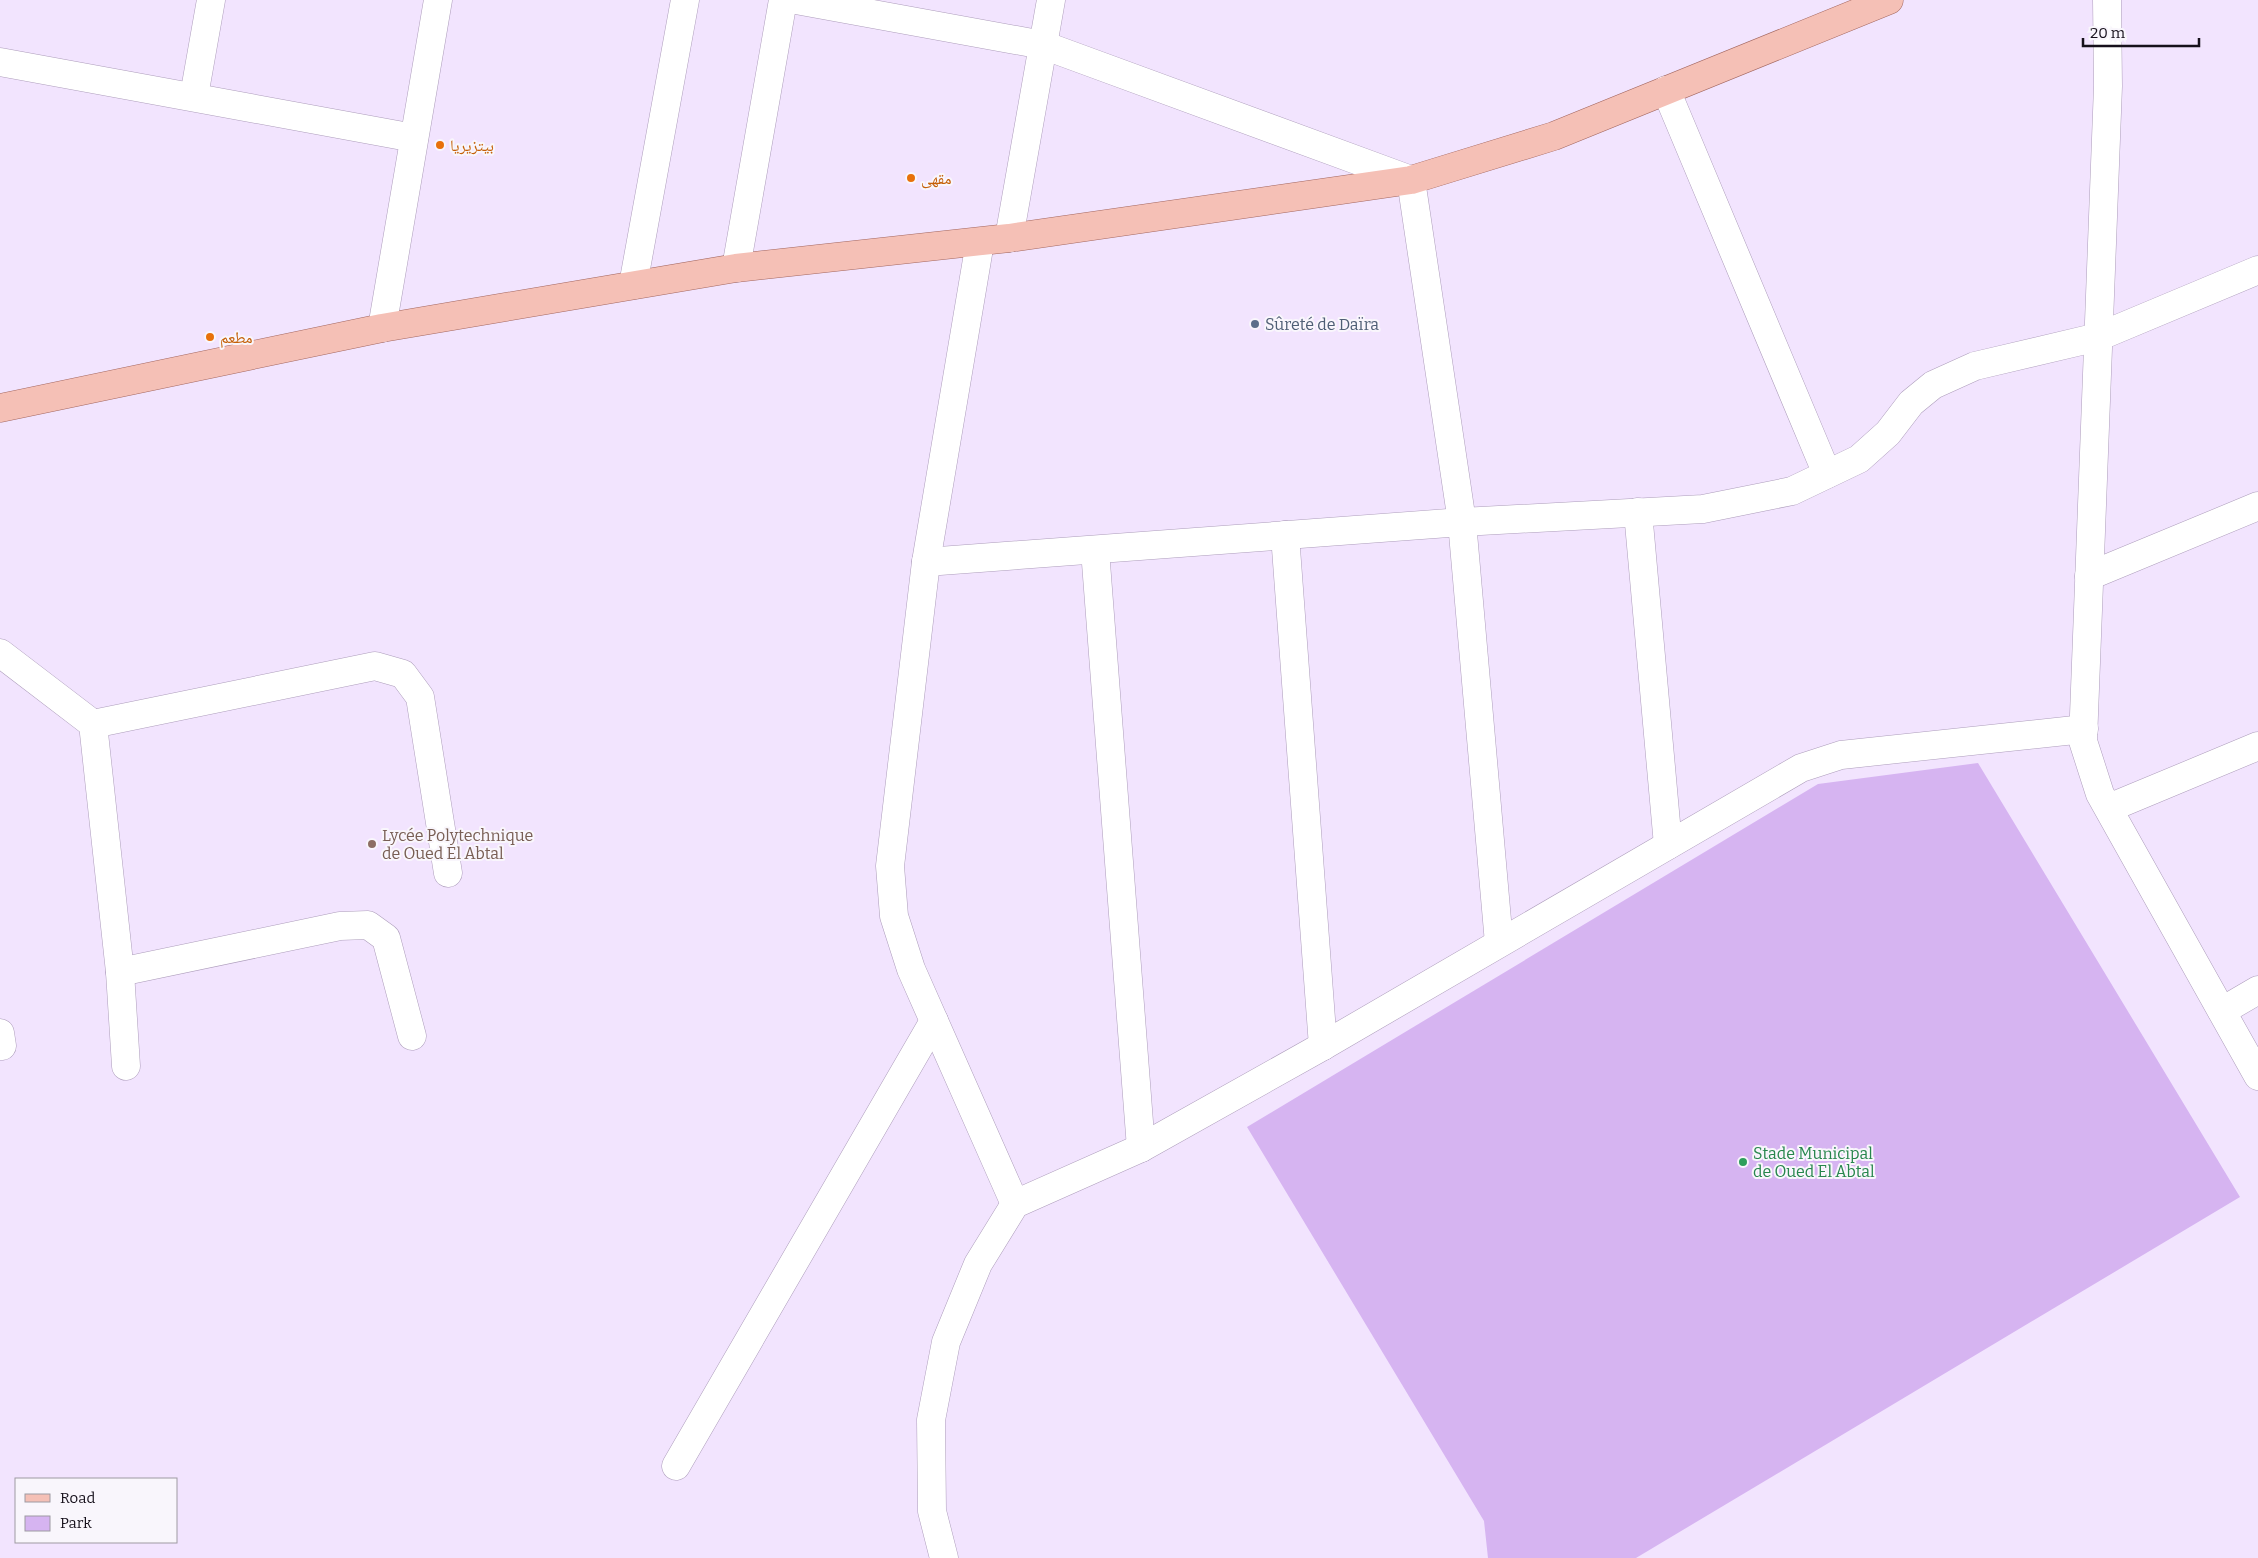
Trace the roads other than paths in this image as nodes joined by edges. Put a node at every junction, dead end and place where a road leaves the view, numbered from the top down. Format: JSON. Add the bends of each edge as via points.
{"nodes":[{"id":1,"x":211,"y":0,"type":"edge"},
{"id":2,"x":438,"y":0,"type":"edge"},
{"id":3,"x":685,"y":0,"type":"edge"},
{"id":4,"x":783,"y":0,"type":"edge"},
{"id":5,"x":796,"y":0,"type":"edge"},
{"id":6,"x":1051,"y":0,"type":"edge"},
{"id":7,"x":1889,"y":0,"type":"edge"},
{"id":8,"x":2106,"y":0,"type":"edge"},
{"id":9,"x":1043,"y":45,"type":"junction"},
{"id":10,"x":0,"y":62,"type":"edge"},
{"id":11,"x":1666,"y":90,"type":"junction"},
{"id":12,"x":194,"y":96,"type":"junction"},
{"id":13,"x":414,"y":138,"type":"junction"},
{"id":14,"x":1410,"y":180,"type":"junction"},
{"id":15,"x":1009,"y":238,"type":"junction"},
{"id":16,"x":980,"y":242,"type":"junction"},
{"id":17,"x":736,"y":268,"type":"junction"},
{"id":18,"x":2258,"y":270,"type":"edge"},
{"id":19,"x":633,"y":285,"type":"junction"},
{"id":20,"x":382,"y":328,"type":"junction"},
{"id":21,"x":2098,"y":337,"type":"junction"},
{"id":22,"x":0,"y":408,"type":"edge"},
{"id":23,"x":1827,"y":474,"type":"junction"},
{"id":24,"x":2258,"y":506,"type":"edge"},
{"id":25,"x":1638,"y":512,"type":"junction"},
{"id":26,"x":1462,"y":522,"type":"junction"},
{"id":27,"x":1285,"y":535,"type":"junction"},
{"id":28,"x":1095,"y":550,"type":"junction"},
{"id":29,"x":926,"y":562,"type":"junction"},
{"id":30,"x":2089,"y":576,"type":"junction"},
{"id":31,"x":0,"y":653,"type":"edge"},
{"id":32,"x":93,"y":724,"type":"junction"},
{"id":33,"x":2084,"y":729,"type":"junction"},
{"id":34,"x":2258,"y":746,"type":"edge"},
{"id":35,"x":2108,"y":808,"type":"junction"},
{"id":36,"x":1668,"y":846,"type":"junction"},
{"id":37,"x":448,"y":873,"type":"dead end"},
{"id":38,"x":1499,"y":944,"type":"junction"},
{"id":39,"x":120,"y":972,"type":"junction"},
{"id":40,"x":2258,"y":990,"type":"edge"},
{"id":41,"x":2222,"y":1011,"type":"junction"},
{"id":42,"x":934,"y":1021,"type":"junction"},
{"id":43,"x":412,"y":1036,"type":"dead end"},
{"id":44,"x":1324,"y":1046,"type":"junction"},
{"id":45,"x":126,"y":1066,"type":"dead end"},
{"id":46,"x":2258,"y":1076,"type":"edge"},
{"id":47,"x":1141,"y":1148,"type":"junction"},
{"id":48,"x":1015,"y":1204,"type":"junction"},
{"id":49,"x":676,"y":1466,"type":"dead end"},
{"id":50,"x":944,"y":1558,"type":"edge"}],
"edges":[{"from":1,"to":12,"type":"street"},
{"from":2,"to":13,"type":"street"},
{"from":3,"to":19,"type":"street"},
{"from":4,"to":17,"type":"street"},
{"from":5,"to":9,"type":"street"},
{"from":6,"to":9,"type":"street"},
{"from":7,"to":11,"type":"main road"},
{"from":8,"to":21,"type":"street","via":[[2108,86]]},
{"from":9,"to":14,"type":"street"},
{"from":9,"to":15,"type":"street"},
{"from":10,"to":12,"type":"street"},
{"from":11,"to":14,"type":"main road","via":[[1554,136]]},
{"from":11,"to":23,"type":"street"},
{"from":12,"to":13,"type":"street"},
{"from":13,"to":20,"type":"street"},
{"from":14,"to":15,"type":"main road"},
{"from":14,"to":26,"type":"street"},
{"from":15,"to":16,"type":"main road"},
{"from":16,"to":17,"type":"main road"},
{"from":16,"to":29,"type":"street"},
{"from":17,"to":19,"type":"main road"},
{"from":18,"to":21,"type":"street"},
{"from":19,"to":20,"type":"main road"},
{"from":20,"to":22,"type":"main road"},
{"from":21,"to":23,"type":"street","via":[[1975,366],[1933,386],[1911,403],[1888,433],[1859,459]]},
{"from":21,"to":30,"type":"street"},
{"from":23,"to":25,"type":"street","via":[[1792,491],[1703,509]]},
{"from":24,"to":30,"type":"street"},
{"from":25,"to":26,"type":"street"},
{"from":25,"to":36,"type":"street"},
{"from":26,"to":27,"type":"street"},
{"from":26,"to":38,"type":"street"},
{"from":27,"to":28,"type":"street"},
{"from":27,"to":44,"type":"street"},
{"from":28,"to":29,"type":"street"},
{"from":28,"to":47,"type":"street"},
{"from":29,"to":42,"type":"street","via":[[890,866],[894,916],[911,969]]},
{"from":30,"to":33,"type":"street"},
{"from":31,"to":32,"type":"street"},
{"from":32,"to":37,"type":"street","via":[[375,666],[403,674],[420,697]]},
{"from":32,"to":39,"type":"street"},
{"from":33,"to":35,"type":"street","via":[[2083,741],[2100,794]]},
{"from":33,"to":36,"type":"street","via":[[1841,755],[1802,768]]},
{"from":34,"to":35,"type":"street"},
{"from":35,"to":41,"type":"street"},
{"from":36,"to":38,"type":"street"},
{"from":38,"to":44,"type":"street"},
{"from":39,"to":43,"type":"street","via":[[340,926],[368,925],[386,938]]},
{"from":39,"to":45,"type":"street"},
{"from":40,"to":41,"type":"street"},
{"from":41,"to":46,"type":"street"},
{"from":42,"to":48,"type":"street"},
{"from":42,"to":49,"type":"street"},
{"from":44,"to":47,"type":"street"},
{"from":47,"to":48,"type":"street"},
{"from":48,"to":50,"type":"street","via":[[978,1264],[946,1342],[931,1420],[932,1511]]}]}
